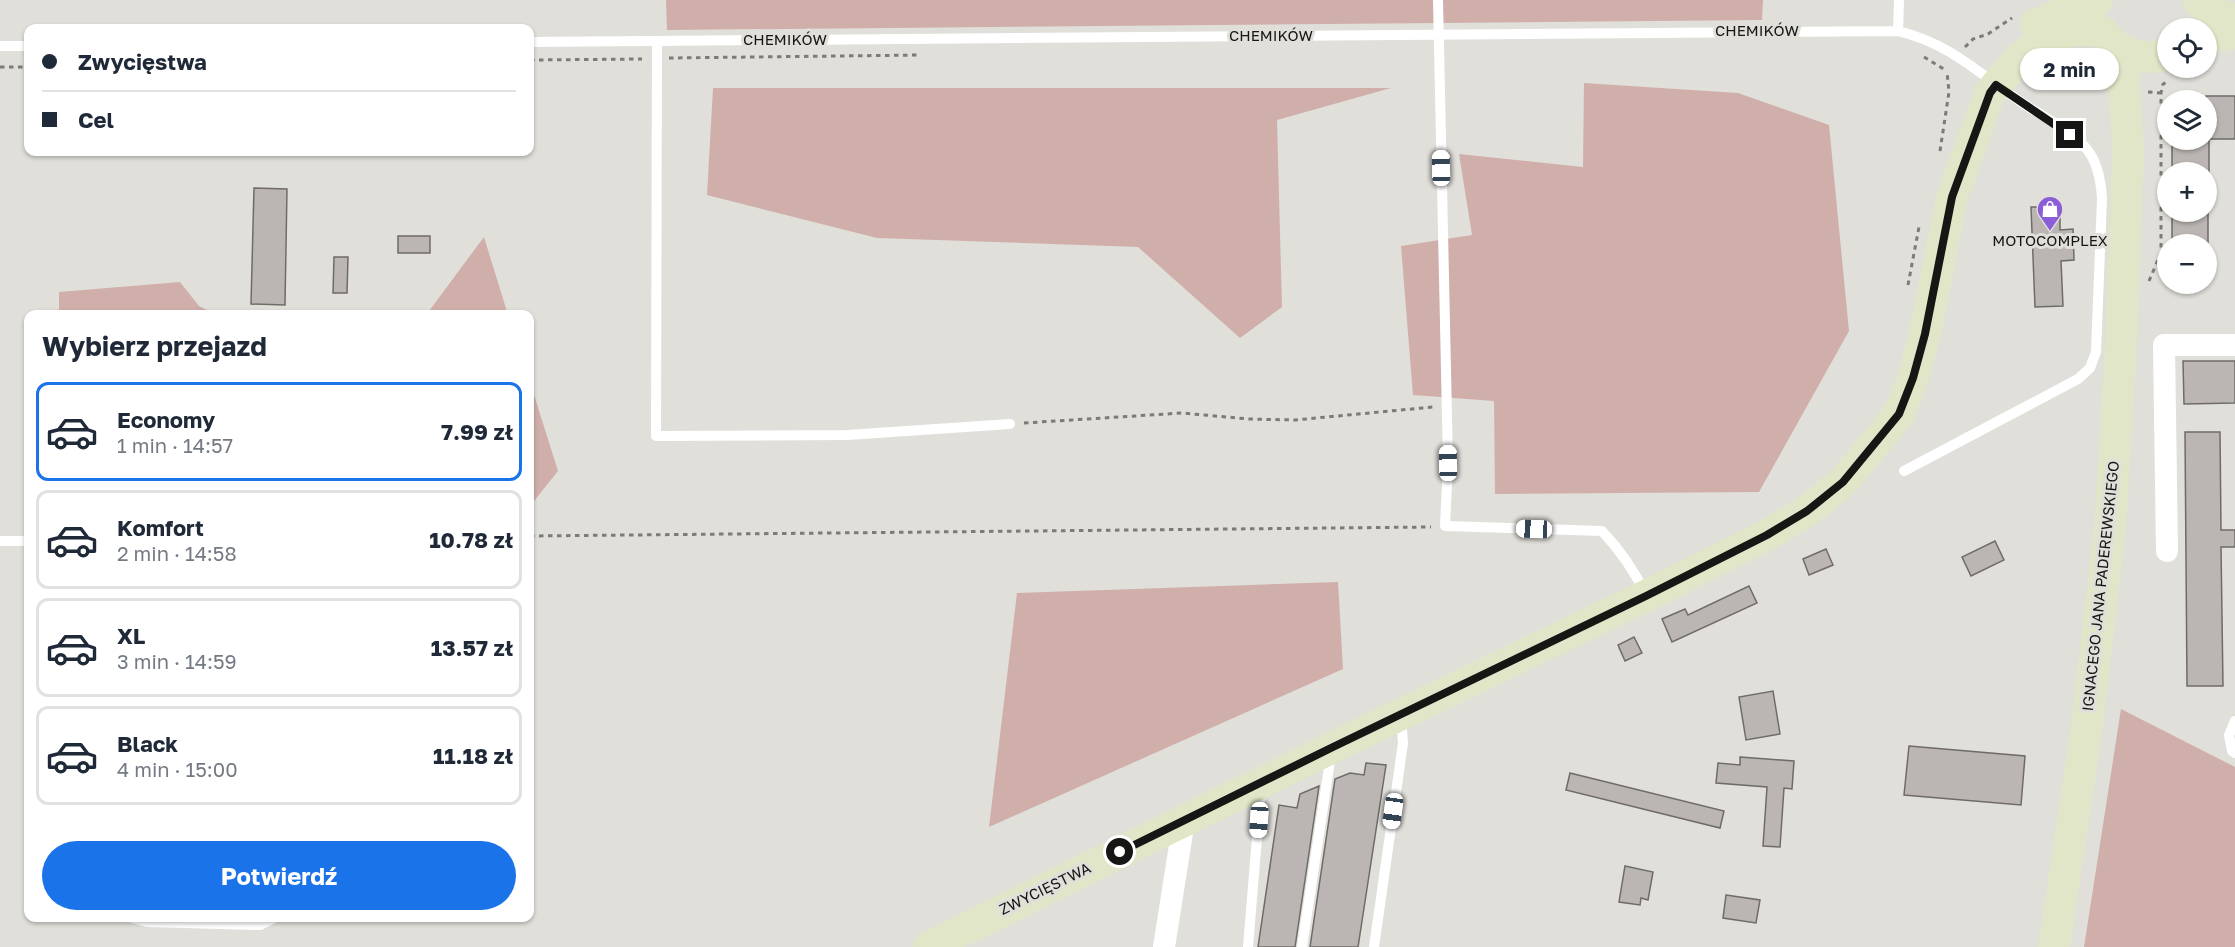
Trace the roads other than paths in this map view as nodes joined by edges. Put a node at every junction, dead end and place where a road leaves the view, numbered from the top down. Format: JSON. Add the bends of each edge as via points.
{"nodes":[{"id":1,"x":1438,"y":0,"type":"edge"},
{"id":2,"x":1899,"y":0,"type":"edge"},
{"id":3,"x":2098,"y":0,"type":"edge"},
{"id":4,"x":2196,"y":0,"type":"edge"},
{"id":5,"x":2194,"y":18,"type":"edge"},
{"id":6,"x":2235,"y":21,"type":"edge"},
{"id":7,"x":1898,"y":31,"type":"junction"},
{"id":8,"x":2235,"y":33,"type":"edge"},
{"id":9,"x":1437,"y":35,"type":"junction"},
{"id":10,"x":2217,"y":36,"type":"edge"},
{"id":11,"x":657,"y":41,"type":"junction"},
{"id":12,"x":2112,"y":41,"type":"junction"},
{"id":13,"x":534,"y":42,"type":"edge"},
{"id":14,"x":0,"y":46,"type":"edge"},
{"id":15,"x":24,"y":46,"type":"edge"},
{"id":16,"x":2157,"y":56,"type":"edge"},
{"id":17,"x":2157,"y":63,"type":"edge"},
{"id":18,"x":1974,"y":66,"type":"junction"},
{"id":19,"x":2128,"y":152,"type":"junction"},
{"id":20,"x":2235,"y":345,"type":"edge"},
{"id":21,"x":1010,"y":424,"type":"road end"},
{"id":22,"x":1904,"y":471,"type":"dead end"},
{"id":23,"x":0,"y":541,"type":"edge"},
{"id":24,"x":24,"y":541,"type":"edge"},
{"id":25,"x":2167,"y":552,"type":"dead end"},
{"id":26,"x":1646,"y":596,"type":"junction"},
{"id":27,"x":1401,"y":715,"type":"junction"},
{"id":28,"x":2235,"y":721,"type":"edge"},
{"id":29,"x":1333,"y":747,"type":"junction"},
{"id":30,"x":2235,"y":753,"type":"edge"},
{"id":31,"x":1262,"y":783,"type":"junction"},
{"id":32,"x":1184,"y":820,"type":"junction"},
{"id":33,"x":147,"y":922,"type":"edge"},
{"id":34,"x":266,"y":922,"type":"edge"},
{"id":35,"x":930,"y":947,"type":"edge"},
{"id":36,"x":1164,"y":947,"type":"edge"},
{"id":37,"x":1248,"y":947,"type":"edge"},
{"id":38,"x":1302,"y":947,"type":"edge"},
{"id":39,"x":1374,"y":947,"type":"edge"},
{"id":40,"x":2054,"y":947,"type":"edge"}],
"edges":[{"from":1,"to":9,"type":"lane"},
{"from":2,"to":7,"type":"lane"},
{"from":3,"to":12,"type":"street","name":"IGNACEGO JANA PADEREWSKIEGO","via":[[2099,20]]},
{"from":3,"to":18,"type":"street","name":"ZWYCIĘSTWA","via":[[2027,29]]},
{"from":4,"to":5,"type":"street"},
{"from":4,"to":6,"type":"street","via":[[2209,11]]},
{"from":7,"to":9,"type":"lane","name":"CHEMIKÓW"},
{"from":7,"to":18,"type":"lane","name":"CHEMIKÓW","via":[[1937,44]]},
{"from":8,"to":10,"type":"street"},
{"from":9,"to":11,"type":"lane","name":"CHEMIKÓW"},
{"from":9,"to":26,"type":"lane","via":[[1448,463],[1445,526],[1602,531]]},
{"from":11,"to":13,"type":"lane","name":"CHEMIKÓW"},
{"from":11,"to":21,"type":"lane","via":[[656,436],[847,435]]},
{"from":12,"to":16,"type":"street","name":"ZWYCIĘSTWA","via":[[2133,56]]},
{"from":12,"to":18,"type":"street","name":"ZWYCIĘSTWA","via":[[2086,30],[2071,32],[2040,43],[2019,58]]},
{"from":12,"to":19,"type":"street","name":"IGNACEGO JANA PADEREWSKIEGO"},
{"from":14,"to":15,"type":"lane"},
{"from":17,"to":19,"type":"street","name":"IGNACEGO JANA PADEREWSKIEGO","via":[[2141,91]]},
{"from":18,"to":22,"type":"lane","name":"CHEMIKÓW","via":[[2070,135],[2086,148],[2094,162],[2102,199],[2096,352],[2090,368],[2078,379]]},
{"from":18,"to":26,"type":"street","name":"ZWYCIĘSTWA","via":[[1990,93],[1952,197],[1925,334],[1899,414],[1843,482],[1807,511]]},
{"from":19,"to":40,"type":"street","name":"IGNACEGO JANA PADEREWSKIEGO","via":[[2110,528],[2088,721]]},
{"from":20,"to":25,"type":"street","via":[[2164,345]]},
{"from":23,"to":24,"type":"lane"},
{"from":26,"to":27,"type":"street","name":"ZWYCIĘSTWA"},
{"from":27,"to":29,"type":"street","name":"ZWYCIĘSTWA"},
{"from":27,"to":39,"type":"lane","via":[[1403,743]]},
{"from":28,"to":30,"type":"lane","via":[[2229,735]]},
{"from":29,"to":31,"type":"street","name":"ZWYCIĘSTWA"},
{"from":29,"to":38,"type":"lane"},
{"from":31,"to":32,"type":"street","name":"ZWYCIĘSTWA"},
{"from":31,"to":37,"type":"lane"},
{"from":32,"to":35,"type":"street","name":"ZWYCIĘSTWA"},
{"from":32,"to":36,"type":"street"},
{"from":33,"to":34,"type":"lane"}]}
